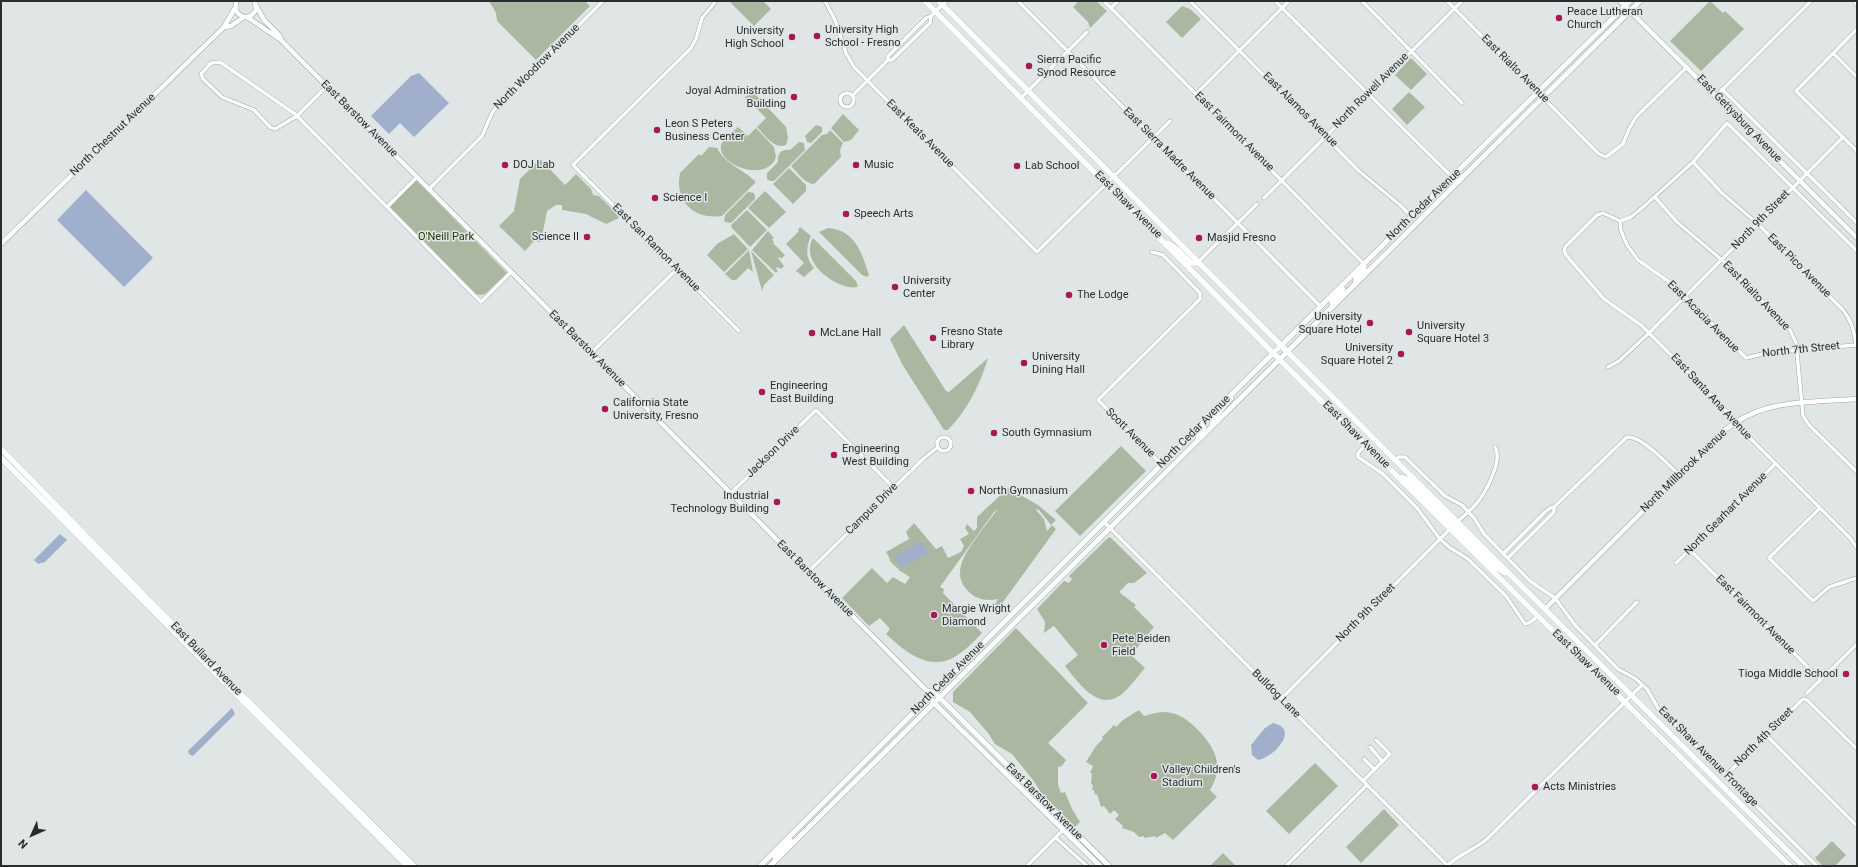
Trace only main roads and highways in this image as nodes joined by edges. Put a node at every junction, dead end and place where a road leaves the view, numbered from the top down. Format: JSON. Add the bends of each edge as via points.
{"nodes":[{"id":1,"x":925,"y":1,"type":"edge"},
{"id":2,"x":1630,"y":1,"type":"edge"},
{"id":3,"x":1640,"y":1,"type":"edge"},
{"id":4,"x":942,"y":2,"type":"edge"},
{"id":5,"x":1160,"y":238,"type":"junction"},
{"id":6,"x":1374,"y":254,"type":"junction"},
{"id":7,"x":1198,"y":263,"type":"junction"},
{"id":8,"x":1364,"y":264,"type":"junction"},
{"id":9,"x":1369,"y":270,"type":"junction"},
{"id":10,"x":1354,"y":274,"type":"junction"},
{"id":11,"x":1355,"y":284,"type":"junction"},
{"id":12,"x":1333,"y":307,"type":"junction"},
{"id":13,"x":1281,"y":346,"type":"junction"},
{"id":14,"x":1287,"y":352,"type":"junction"},
{"id":15,"x":1274,"y":353,"type":"junction"},
{"id":16,"x":1280,"y":359,"type":"junction"},
{"id":17,"x":1235,"y":391,"type":"junction"},
{"id":18,"x":1204,"y":423,"type":"junction"},
{"id":19,"x":1212,"y":425,"type":"junction"},
{"id":20,"x":1198,"y":440,"type":"junction"},
{"id":21,"x":1,"y":449,"type":"edge"},
{"id":22,"x":1,"y":458,"type":"edge"},
{"id":23,"x":1393,"y":472,"type":"junction"},
{"id":24,"x":1458,"y":522,"type":"junction"},
{"id":25,"x":1451,"y":528,"type":"junction"},
{"id":26,"x":1514,"y":578,"type":"junction"},
{"id":27,"x":934,"y":692,"type":"junction"},
{"id":28,"x":929,"y":697,"type":"junction"},
{"id":29,"x":939,"y":697,"type":"junction"},
{"id":30,"x":934,"y":702,"type":"junction"},
{"id":31,"x":811,"y":815,"type":"junction"},
{"id":32,"x":1782,"y":858,"type":"junction"},
{"id":33,"x":776,"y":860,"type":"junction"},
{"id":34,"x":406,"y":866,"type":"edge"},
{"id":35,"x":414,"y":866,"type":"edge"},
{"id":36,"x":760,"y":866,"type":"edge"},
{"id":37,"x":770,"y":866,"type":"edge"},
{"id":38,"x":1100,"y":866,"type":"edge"},
{"id":39,"x":1109,"y":866,"type":"edge"},
{"id":40,"x":1790,"y":866,"type":"edge"},
{"id":41,"x":1796,"y":866,"type":"edge"},
{"id":42,"x":1803,"y":866,"type":"edge"}],
"edges":[{"from":1,"to":5,"type":"main road","name":"East Shaw Avenue"},
{"from":2,"to":6,"type":"main road","name":"North Cedar Avenue"},
{"from":3,"to":9,"type":"main road","name":"North Cedar Avenue"},
{"from":4,"to":7,"type":"main road","name":"East Shaw Avenue"},
{"from":5,"to":7,"type":"main road","via":[[1177,249],[1191,263]]},
{"from":5,"to":15,"type":"main road","name":"East Shaw Avenue"},
{"from":6,"to":8,"type":"main road","name":"North Cedar Avenue"},
{"from":6,"to":9,"type":"main road"},
{"from":7,"to":13,"type":"main road","name":"East Shaw Avenue"},
{"from":8,"to":10,"type":"main road","name":"North Cedar Avenue"},
{"from":8,"to":11,"type":"main road","via":[[1364,269],[1356,278]]},
{"from":9,"to":11,"type":"main road","name":"North Cedar Avenue"},
{"from":10,"to":12,"type":"main road","via":[[1332,301]]},
{"from":10,"to":13,"type":"main road","name":"North Cedar Avenue"},
{"from":11,"to":12,"type":"main road","name":"North Cedar Avenue"},
{"from":12,"to":14,"type":"main road","name":"North Cedar Avenue"},
{"from":13,"to":14,"type":"main road","name":"East Shaw Avenue"},
{"from":13,"to":15,"type":"main road","name":"North Cedar Avenue"},
{"from":14,"to":16,"type":"main road","name":"North Cedar Avenue"},
{"from":14,"to":24,"type":"main road","name":"East Shaw Avenue"},
{"from":15,"to":16,"type":"main road","name":"East Shaw Avenue"},
{"from":15,"to":17,"type":"main road","name":"North Cedar Avenue"},
{"from":16,"to":19,"type":"main road","name":"North Cedar Avenue"},
{"from":16,"to":23,"type":"main road","name":"East Shaw Avenue"},
{"from":17,"to":18,"type":"main road","name":"North Cedar Avenue"},
{"from":17,"to":19,"type":"main road","via":[[1227,405],[1212,420]]},
{"from":18,"to":20,"type":"main road"},
{"from":18,"to":27,"type":"main road","name":"North Cedar Avenue"},
{"from":19,"to":20,"type":"main road","name":"North Cedar Avenue"},
{"from":20,"to":29,"type":"main road","name":"North Cedar Avenue"},
{"from":21,"to":35,"type":"main road","name":"East Bullard Avenue"},
{"from":22,"to":34,"type":"main road","name":"East Bullard Avenue"},
{"from":23,"to":24,"type":"main road","via":[[1410,482],[1450,522]]},
{"from":23,"to":25,"type":"main road","name":"East Shaw Avenue"},
{"from":24,"to":26,"type":"main road","name":"East Shaw Avenue"},
{"from":25,"to":26,"type":"main road","via":[[1459,530],[1497,568]]},
{"from":25,"to":32,"type":"main road","name":"East Shaw Avenue"},
{"from":26,"to":42,"type":"main road","name":"East Shaw Avenue"},
{"from":27,"to":28,"type":"main road","name":"North Cedar Avenue"},
{"from":27,"to":28,"type":"main road","name":"East Barstow Avenue","via":[[927,691]]},
{"from":27,"to":29,"type":"main road","name":"East Barstow Avenue"},
{"from":28,"to":30,"type":"main road","name":"East Barstow Avenue"},
{"from":28,"to":31,"type":"main road","name":"North Cedar Avenue"},
{"from":29,"to":30,"type":"main road","name":"North Cedar Avenue"},
{"from":29,"to":39,"type":"main road","name":"East Barstow Avenue"},
{"from":30,"to":33,"type":"main road","name":"North Cedar Avenue"},
{"from":30,"to":38,"type":"main road","name":"East Barstow Avenue"},
{"from":31,"to":33,"type":"main road","via":[[776,854]]},
{"from":31,"to":36,"type":"main road","name":"North Cedar Avenue"},
{"from":32,"to":40,"type":"main road","name":"East Shaw Avenue"},
{"from":32,"to":41,"type":"main road"},
{"from":33,"to":37,"type":"main road","name":"North Cedar Avenue"}]}
